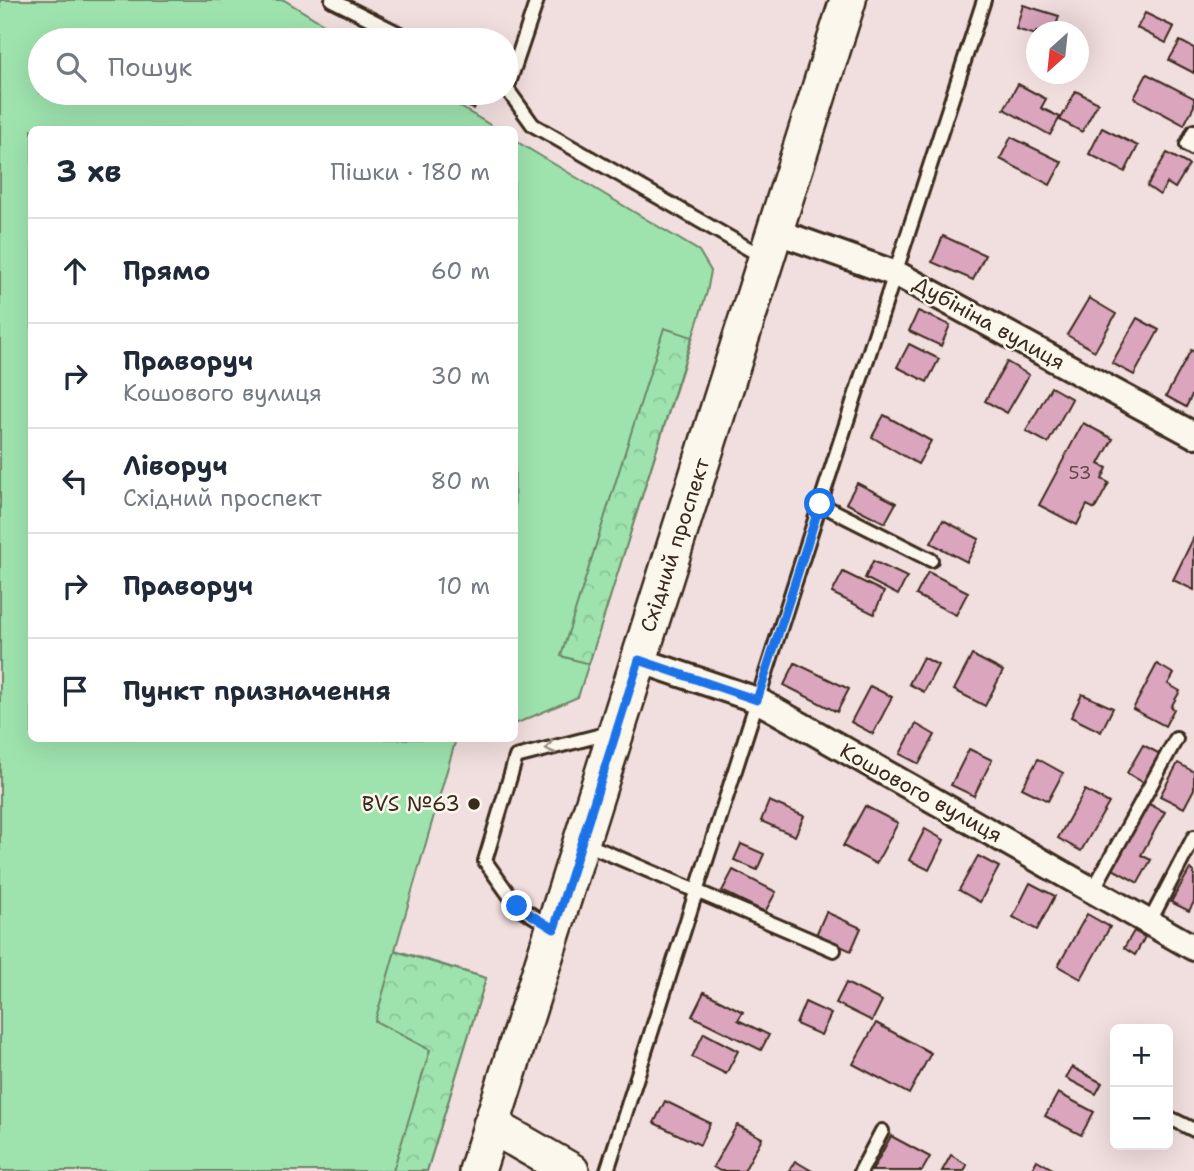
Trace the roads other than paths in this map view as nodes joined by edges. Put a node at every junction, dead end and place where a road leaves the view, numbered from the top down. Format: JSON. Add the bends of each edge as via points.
{"nodes":[{"id":1,"x":332,"y":0,"type":"edge"},
{"id":2,"x":537,"y":0,"type":"edge"},
{"id":3,"x":848,"y":0,"type":"edge"},
{"id":4,"x":984,"y":0,"type":"edge"},
{"id":5,"x":388,"y":28,"type":"edge"},
{"id":6,"x":518,"y":56,"type":"edge"},
{"id":7,"x":518,"y":104,"type":"edge"},
{"id":8,"x":1194,"y":131,"type":"edge"},
{"id":9,"x":1194,"y":149,"type":"edge"},
{"id":10,"x":771,"y":245,"type":"junction"},
{"id":11,"x":894,"y":273,"type":"junction"},
{"id":12,"x":1194,"y":435,"type":"edge"},
{"id":13,"x":820,"y":504,"type":"junction"},
{"id":14,"x":931,"y":560,"type":"dead end"},
{"id":15,"x":639,"y":660,"type":"junction"},
{"id":16,"x":757,"y":700,"type":"junction"},
{"id":17,"x":617,"y":731,"type":"junction"},
{"id":18,"x":1177,"y":739,"type":"dead end"},
{"id":19,"x":1194,"y":837,"type":"edge"},
{"id":20,"x":581,"y":842,"type":"junction"},
{"id":21,"x":1093,"y":890,"type":"junction"},
{"id":22,"x":696,"y":891,"type":"junction"},
{"id":23,"x":1149,"y":923,"type":"junction"},
{"id":24,"x":554,"y":929,"type":"junction"},
{"id":25,"x":1194,"y":948,"type":"edge"},
{"id":26,"x":834,"y":950,"type":"dead end"},
{"id":27,"x":1173,"y":1120,"type":"edge"},
{"id":28,"x":491,"y":1125,"type":"junction"},
{"id":29,"x":1194,"y":1130,"type":"edge"},
{"id":30,"x":883,"y":1131,"type":"dead end"},
{"id":31,"x":477,"y":1171,"type":"edge"},
{"id":32,"x":571,"y":1171,"type":"edge"},
{"id":33,"x":607,"y":1171,"type":"edge"},
{"id":34,"x":861,"y":1171,"type":"edge"}],
"edges":[{"from":1,"to":5,"type":"lane"},
{"from":2,"to":6,"type":"lane"},
{"from":3,"to":10,"type":"main road","name":"Східний проспект"},
{"from":4,"to":11,"type":"lane"},
{"from":7,"to":10,"type":"lane","via":[[533,125]]},
{"from":8,"to":9,"type":"lane","via":[[1186,145]]},
{"from":10,"to":11,"type":"street","name":"Дубініна вулиця"},
{"from":10,"to":15,"type":"main road","name":"Східний проспект"},
{"from":11,"to":12,"type":"street","name":"Дубініна вулиця"},
{"from":11,"to":13,"type":"lane"},
{"from":13,"to":14,"type":"lane"},
{"from":13,"to":16,"type":"lane"},
{"from":15,"to":16,"type":"street","name":"Кошового вулиця"},
{"from":15,"to":17,"type":"main road","name":"Східний проспект"},
{"from":16,"to":21,"type":"street","name":"Кошового вулиця"},
{"from":16,"to":22,"type":"lane"},
{"from":17,"to":20,"type":"main road","name":"Східний проспект"},
{"from":17,"to":24,"type":"lane","one_way":true,"via":[[516,757],[485,861],[517,906]]},
{"from":18,"to":21,"type":"lane"},
{"from":19,"to":23,"type":"lane"},
{"from":20,"to":22,"type":"lane"},
{"from":20,"to":24,"type":"main road","name":"Східний проспект"},
{"from":21,"to":23,"type":"street","name":"Кошового вулиця"},
{"from":22,"to":26,"type":"lane"},
{"from":22,"to":33,"type":"lane"},
{"from":23,"to":25,"type":"street","name":"Кошового вулиця"},
{"from":24,"to":28,"type":"main road","name":"Східний проспект"},
{"from":27,"to":29,"type":"lane"},
{"from":28,"to":31,"type":"main road","name":"Східний проспект"},
{"from":28,"to":32,"type":"main road"},
{"from":30,"to":34,"type":"lane"}]}
